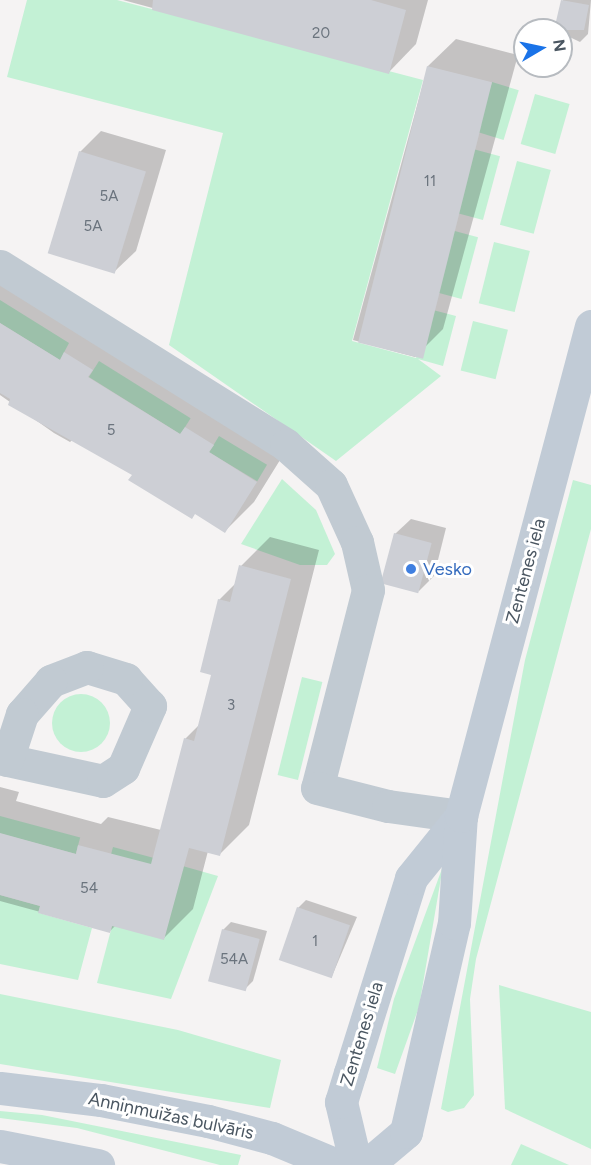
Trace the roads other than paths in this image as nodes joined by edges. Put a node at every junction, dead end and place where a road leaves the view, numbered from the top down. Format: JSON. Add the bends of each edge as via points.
{"nodes":[{"id":1,"x":0,"y":266,"type":"edge"},
{"id":2,"x":591,"y":327,"type":"edge"},
{"id":3,"x":461,"y":816,"type":"junction"},
{"id":4,"x":0,"y":1088,"type":"edge"},
{"id":5,"x":0,"y":1146,"type":"edge"},
{"id":6,"x":98,"y":1165,"type":"edge"},
{"id":7,"x":337,"y":1165,"type":"edge"},
{"id":8,"x":356,"y":1165,"type":"edge"},
{"id":9,"x":367,"y":1165,"type":"edge"}],
"edges":[{"from":1,"to":3,"type":"street","via":[[286,445],[331,485],[357,542],[368,590],[317,788],[388,806]]},
{"from":2,"to":3,"type":"street","name":"Zentenes iela"},
{"from":3,"to":8,"type":"street","name":"Zentenes iela","via":[[411,878],[341,1102]]},
{"from":3,"to":9,"type":"street","name":"Zentenes iela","via":[[454,923],[406,1132]]},
{"from":4,"to":7,"type":"street","name":"Anniņmuižas bulvāris","via":[[101,1100],[208,1121],[272,1138]]},
{"from":5,"to":6,"type":"street"}]}
